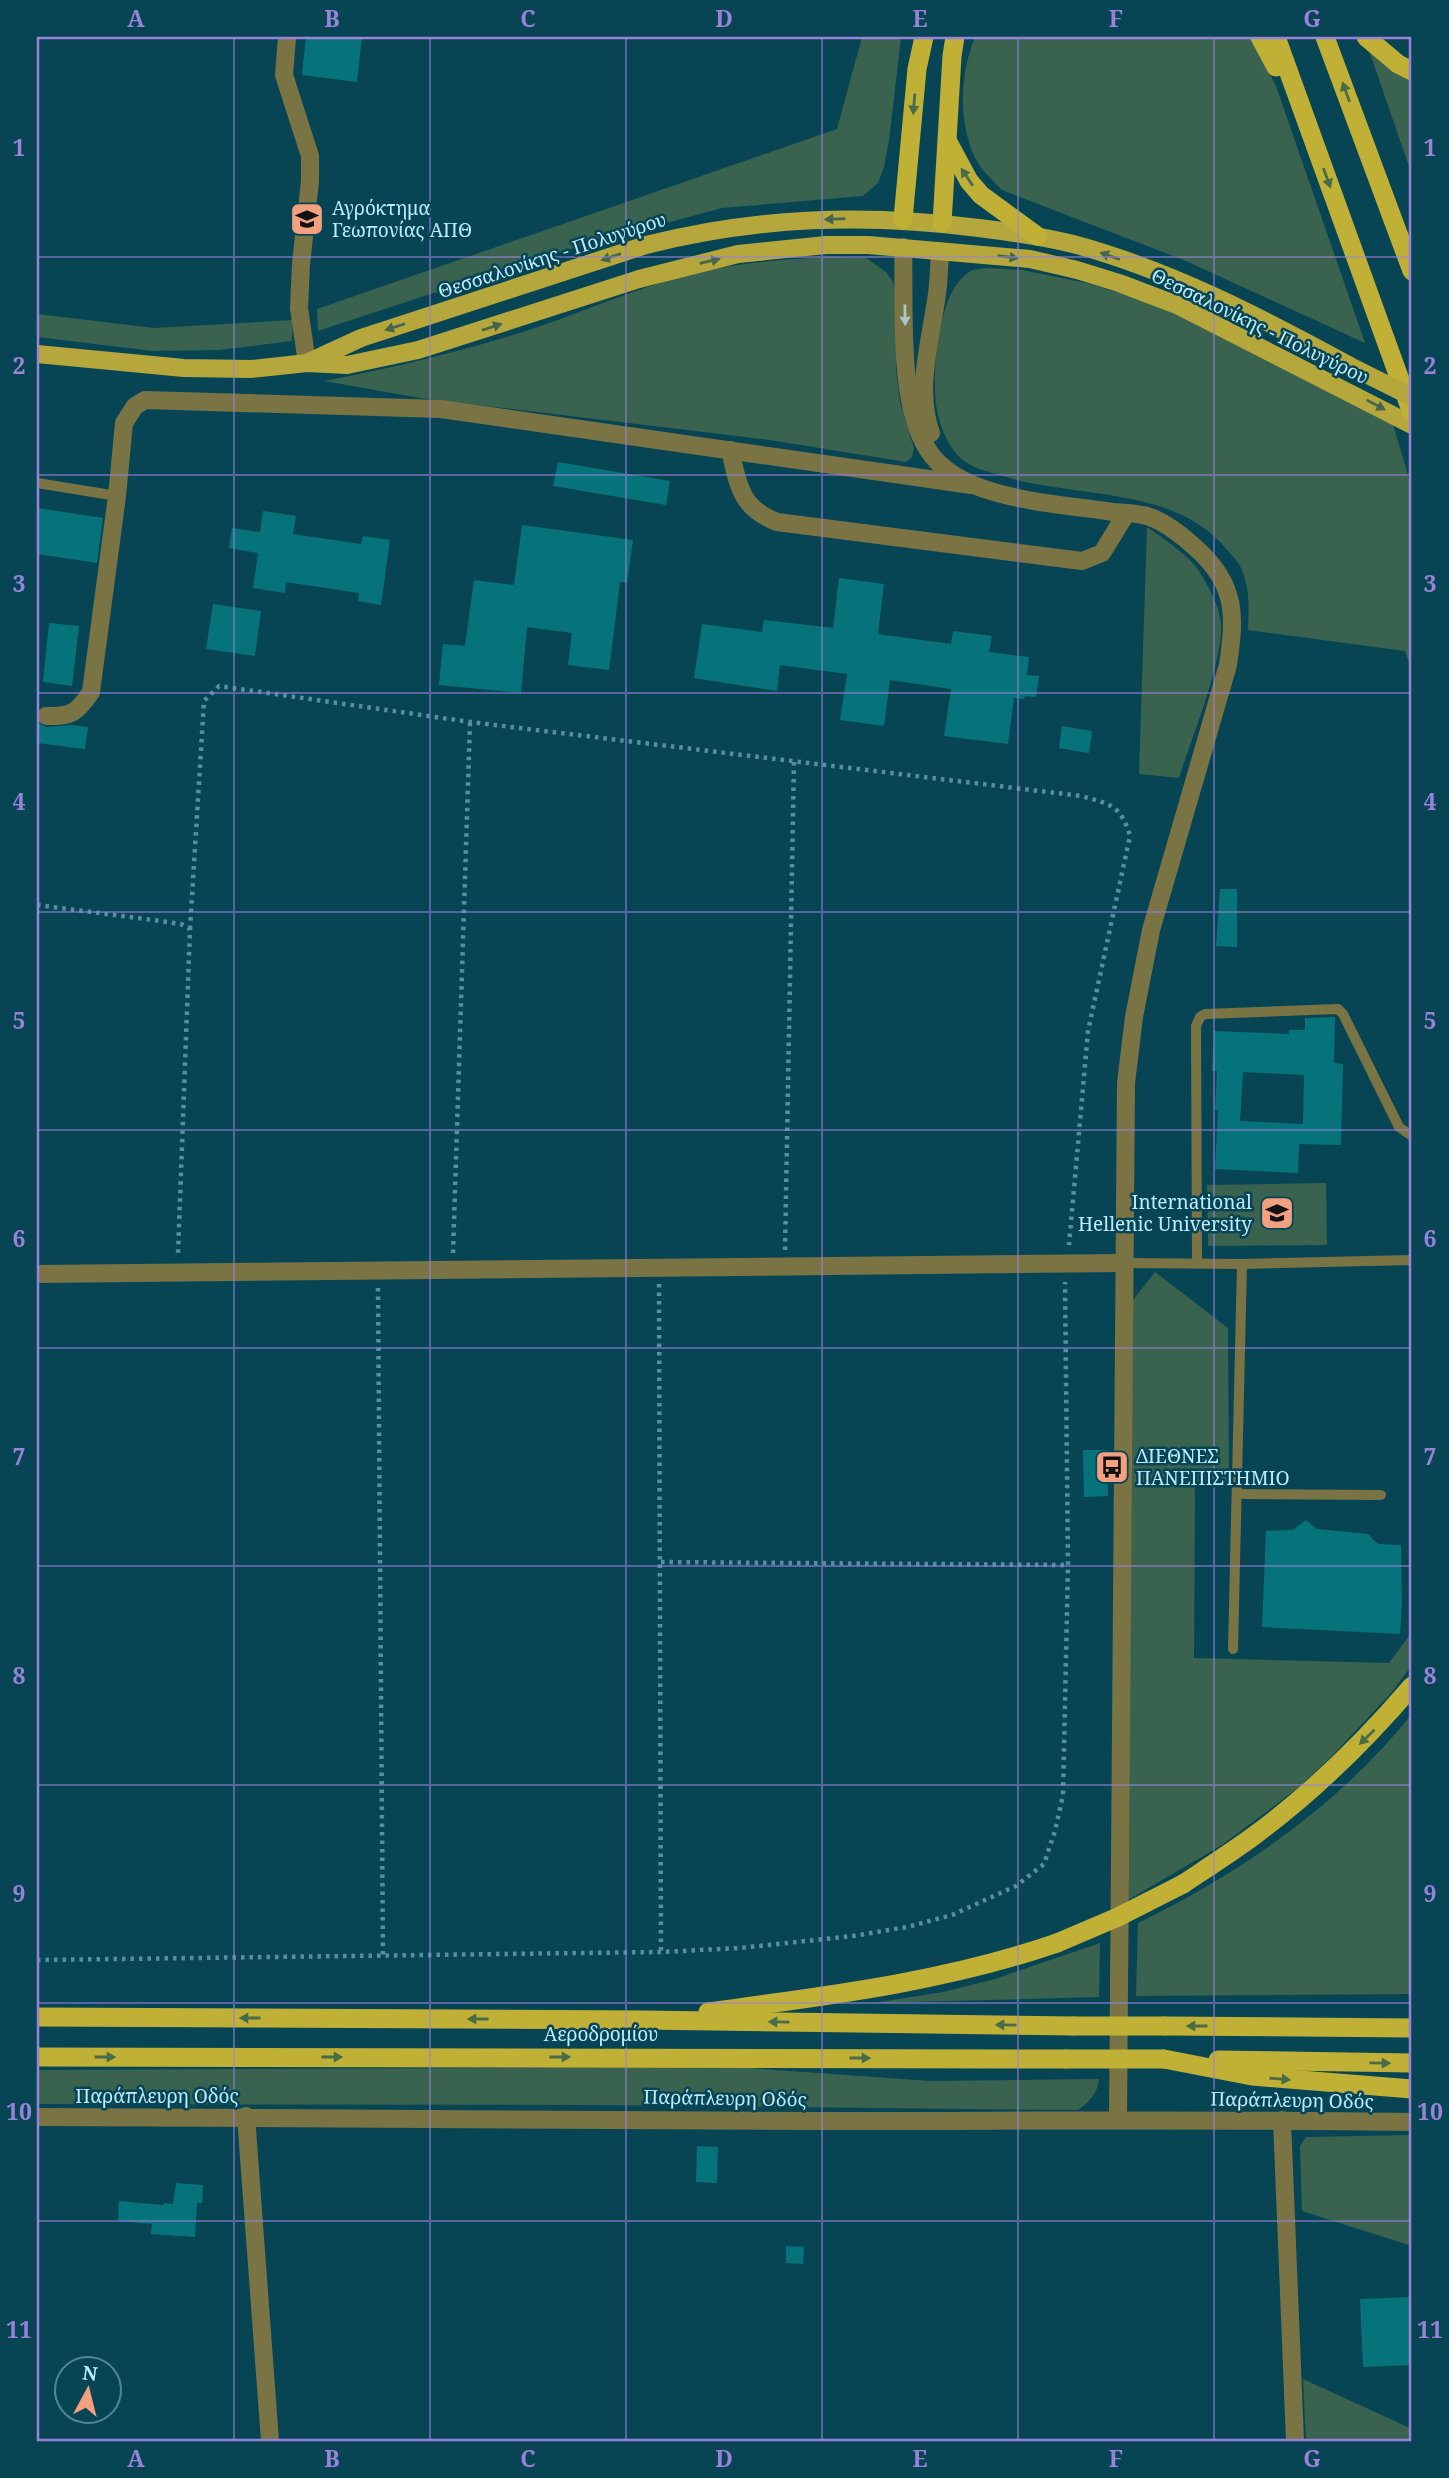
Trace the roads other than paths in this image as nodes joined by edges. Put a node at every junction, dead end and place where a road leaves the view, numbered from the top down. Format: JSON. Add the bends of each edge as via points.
{"nodes":[{"id":1,"x":287,"y":37,"type":"edge"},
{"id":2,"x":923,"y":37,"type":"edge"},
{"id":3,"x":955,"y":37,"type":"edge"},
{"id":4,"x":1260,"y":37,"type":"edge"},
{"id":5,"x":1276,"y":37,"type":"edge"},
{"id":6,"x":1325,"y":37,"type":"edge"},
{"id":7,"x":1366,"y":37,"type":"edge"},
{"id":8,"x":1412,"y":71,"type":"edge"},
{"id":9,"x":1303,"y":114,"type":"junction"},
{"id":10,"x":947,"y":139,"type":"junction"},
{"id":11,"x":903,"y":219,"type":"junction"},
{"id":12,"x":942,"y":223,"type":"junction"},
{"id":13,"x":1037,"y":236,"type":"junction"},
{"id":14,"x":903,"y":247,"type":"junction"},
{"id":15,"x":940,"y":251,"type":"junction"},
{"id":16,"x":1412,"y":271,"type":"edge"},
{"id":17,"x":37,"y":354,"type":"edge"},
{"id":18,"x":307,"y":363,"type":"junction"},
{"id":19,"x":1412,"y":397,"type":"edge"},
{"id":20,"x":1412,"y":413,"type":"edge"},
{"id":21,"x":1412,"y":425,"type":"edge"},
{"id":22,"x":730,"y":450,"type":"junction"},
{"id":23,"x":37,"y":483,"type":"edge"},
{"id":24,"x":971,"y":485,"type":"junction"},
{"id":25,"x":117,"y":496,"type":"junction"},
{"id":26,"x":1126,"y":514,"type":"junction"},
{"id":27,"x":46,"y":716,"type":"dead end"},
{"id":28,"x":1412,"y":1136,"type":"edge"},
{"id":29,"x":1412,"y":1260,"type":"edge"},
{"id":30,"x":1125,"y":1263,"type":"junction"},
{"id":31,"x":1197,"y":1264,"type":"junction"},
{"id":32,"x":1242,"y":1264,"type":"junction"},
{"id":33,"x":37,"y":1274,"type":"edge"},
{"id":34,"x":1237,"y":1494,"type":"junction"},
{"id":35,"x":1381,"y":1495,"type":"dead end"},
{"id":36,"x":1233,"y":1649,"type":"dead end"},
{"id":37,"x":1412,"y":1686,"type":"edge"},
{"id":38,"x":37,"y":2017,"type":"edge"},
{"id":39,"x":644,"y":2020,"type":"junction"},
{"id":40,"x":1412,"y":2028,"type":"edge"},
{"id":41,"x":37,"y":2057,"type":"edge"},
{"id":42,"x":1164,"y":2059,"type":"junction"},
{"id":43,"x":1412,"y":2063,"type":"edge"},
{"id":44,"x":1412,"y":2089,"type":"edge"},
{"id":45,"x":246,"y":2116,"type":"junction"},
{"id":46,"x":37,"y":2117,"type":"edge"},
{"id":47,"x":1118,"y":2119,"type":"junction"},
{"id":48,"x":1282,"y":2120,"type":"junction"},
{"id":49,"x":1412,"y":2122,"type":"edge"},
{"id":50,"x":270,"y":2441,"type":"edge"},
{"id":51,"x":1294,"y":2441,"type":"edge"}],
"edges":[{"from":1,"to":18,"type":"street","via":[[284,75],[310,156],[299,308]]},
{"from":2,"to":11,"type":"highway","one_way":true},
{"from":3,"to":10,"type":"highway"},
{"from":4,"to":9,"type":"highway"},
{"from":5,"to":9,"type":"highway"},
{"from":16,"to":6,"type":"highway","one_way":true},
{"from":7,"to":8,"type":"highway"},
{"from":9,"to":20,"type":"highway","one_way":true},
{"from":10,"to":12,"type":"highway"},
{"from":13,"to":10,"type":"highway","one_way":true,"via":[[981,195]]},
{"from":11,"to":12,"type":"main road","name":"Θεσσαλονίκης - Πολυγύρου"},
{"from":11,"to":14,"type":"main road"},
{"from":11,"to":18,"type":"main road","name":"Θεσσαλονίκης - Πολυγύρου","one_way":true,"via":[[782,221],[687,235],[360,338]]},
{"from":12,"to":13,"type":"main road","name":"Θεσσαλονίκης - Πολυγύρου"},
{"from":12,"to":15,"type":"main road"},
{"from":19,"to":13,"type":"main road","name":"Θεσσαλονίκης - Πολυγύρου","one_way":true,"bridge":true,"via":[[1266,321],[1179,282],[1108,255]]},
{"from":14,"to":15,"type":"main road","name":"Θεσσαλονίκης - Πολυγύρου"},
{"from":18,"to":14,"type":"main road","name":"Θεσσαλονίκης - Πολυγύρου","one_way":true,"via":[[347,365],[418,350],[639,279],[738,254],[826,245]]},
{"from":14,"to":24,"type":"street","one_way":true,"via":[[912,407],[927,449],[940,466]]},
{"from":15,"to":21,"type":"main road","name":"Θεσσαλονίκης - Πολυγύρου","one_way":true,"via":[[1030,259],[1177,304]]},
{"from":15,"to":24,"type":"street","via":[[924,386],[927,421],[943,456]]},
{"from":17,"to":18,"type":"main road","name":"Θεσσαλονίκης - Πολυγύρου","via":[[184,368],[251,369]]},
{"from":22,"to":24,"type":"street"},
{"from":22,"to":25,"type":"street","via":[[441,409],[157,399],[135,406],[124,423]]},
{"from":22,"to":26,"type":"street","via":[[738,488],[765,517],[777,522],[1082,561],[1102,553]]},
{"from":23,"to":25,"type":"lane"},
{"from":24,"to":26,"type":"street"},
{"from":25,"to":27,"type":"street","via":[[91,692],[79,710],[63,717]]},
{"from":26,"to":30,"type":"street","via":[[1150,517],[1186,539],[1213,564],[1229,594],[1234,626],[1228,666],[1151,930],[1134,1017],[1126,1083]]},
{"from":28,"to":31,"type":"lane","via":[[1399,1127],[1338,1009],[1205,1014],[1196,1026]]},
{"from":29,"to":32,"type":"lane"},
{"from":30,"to":31,"type":"lane"},
{"from":30,"to":33,"type":"street"},
{"from":30,"to":47,"type":"street"},
{"from":31,"to":32,"type":"lane"},
{"from":32,"to":34,"type":"lane"},
{"from":34,"to":35,"type":"lane"},
{"from":34,"to":36,"type":"lane"},
{"from":37,"to":39,"type":"highway","one_way":true,"bridge":true,"via":[[1375,1729],[1255,1836],[1183,1884],[1118,1917],[1005,1961],[920,1981]]},
{"from":39,"to":38,"type":"highway","name":"Αεροδρομίου","one_way":true},
{"from":40,"to":39,"type":"highway","one_way":true,"bridge":true},
{"from":41,"to":42,"type":"highway","name":"Αεροδρομίου","one_way":true,"bridge":true},
{"from":42,"to":43,"type":"highway","one_way":true},
{"from":42,"to":44,"type":"highway","one_way":true,"via":[[1252,2076]]},
{"from":45,"to":46,"type":"street","name":"Παράπλευρη Οδός"},
{"from":45,"to":47,"type":"street","name":"Παράπλευρη Οδός"},
{"from":45,"to":50,"type":"street"},
{"from":47,"to":48,"type":"street","name":"Παράπλευρη Οδός"},
{"from":48,"to":49,"type":"street","name":"Παράπλευρη Οδός"},
{"from":48,"to":51,"type":"street"}]}
